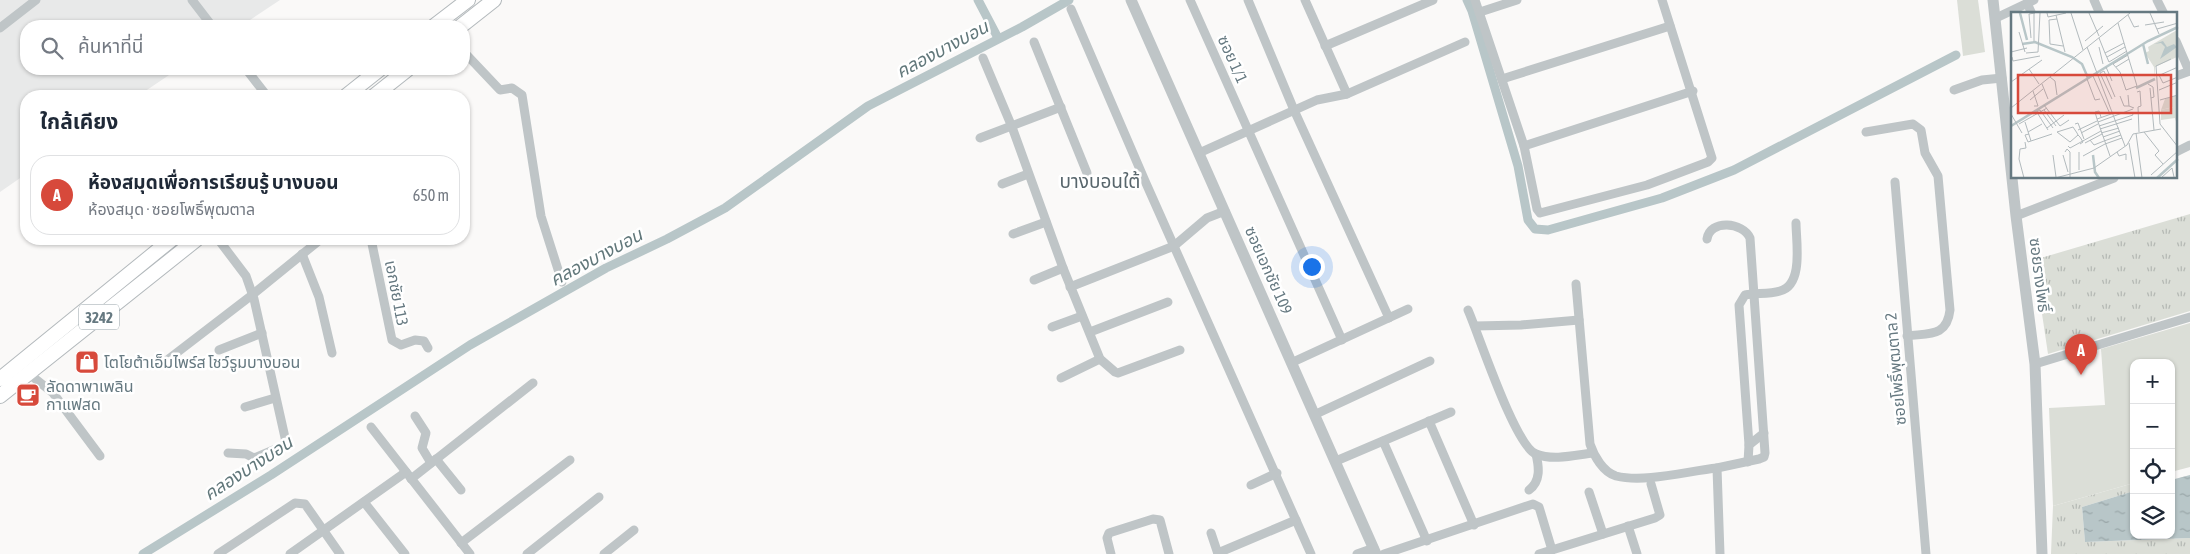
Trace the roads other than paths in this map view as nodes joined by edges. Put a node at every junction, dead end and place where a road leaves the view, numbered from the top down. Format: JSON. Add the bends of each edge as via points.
{"nodes":[{"id":1,"x":36,"y":0,"type":"edge"},
{"id":2,"x":192,"y":0,"type":"edge"},
{"id":3,"x":468,"y":0,"type":"edge"},
{"id":4,"x":494,"y":0,"type":"edge"},
{"id":5,"x":1131,"y":0,"type":"edge"},
{"id":6,"x":1190,"y":0,"type":"edge"},
{"id":7,"x":1248,"y":0,"type":"edge"},
{"id":8,"x":1305,"y":0,"type":"edge"},
{"id":9,"x":1433,"y":0,"type":"edge"},
{"id":10,"x":1475,"y":0,"type":"edge"},
{"id":11,"x":1517,"y":0,"type":"edge"},
{"id":12,"x":1662,"y":0,"type":"edge"},
{"id":13,"x":1994,"y":0,"type":"edge"},
{"id":14,"x":2094,"y":0,"type":"edge"},
{"id":15,"x":2157,"y":0,"type":"edge"},
{"id":16,"x":2031,"y":2,"type":"edge"},
{"id":17,"x":1071,"y":9,"type":"dead end"},
{"id":18,"x":1480,"y":12,"type":"junction"},
{"id":19,"x":2099,"y":12,"type":"edge"},
{"id":20,"x":2163,"y":12,"type":"edge"},
{"id":21,"x":1996,"y":18,"type":"junction"},
{"id":22,"x":207,"y":20,"type":"edge"},
{"id":23,"x":442,"y":20,"type":"edge"},
{"id":24,"x":469,"y":20,"type":"edge"},
{"id":25,"x":1670,"y":26,"type":"junction"},
{"id":26,"x":0,"y":28,"type":"edge"},
{"id":27,"x":1034,"y":42,"type":"dead end"},
{"id":28,"x":1465,"y":42,"type":"dead end"},
{"id":29,"x":2178,"y":45,"type":"edge"},
{"id":30,"x":1325,"y":46,"type":"junction"},
{"id":31,"x":470,"y":58,"type":"edge"},
{"id":32,"x":983,"y":58,"type":"dead end"},
{"id":33,"x":2190,"y":71,"type":"edge"},
{"id":34,"x":251,"y":75,"type":"edge"},
{"id":35,"x":372,"y":75,"type":"edge"},
{"id":36,"x":400,"y":75,"type":"edge"},
{"id":37,"x":2178,"y":75,"type":"edge"},
{"id":38,"x":2002,"y":78,"type":"junction"},
{"id":39,"x":1502,"y":79,"type":"junction"},
{"id":40,"x":262,"y":90,"type":"edge"},
{"id":41,"x":354,"y":90,"type":"edge"},
{"id":42,"x":382,"y":90,"type":"edge"},
{"id":43,"x":1954,"y":90,"type":"dead end"},
{"id":44,"x":1692,"y":91,"type":"junction"},
{"id":45,"x":1347,"y":94,"type":"junction"},
{"id":46,"x":1060,"y":107,"type":"junction"},
{"id":47,"x":1294,"y":110,"type":"junction"},
{"id":48,"x":1012,"y":127,"type":"junction"},
{"id":49,"x":1248,"y":130,"type":"junction"},
{"id":50,"x":1866,"y":132,"type":"dead end"},
{"id":51,"x":980,"y":138,"type":"dead end"},
{"id":52,"x":2190,"y":145,"type":"edge"},
{"id":53,"x":1524,"y":146,"type":"junction"},
{"id":54,"x":2178,"y":151,"type":"edge"},
{"id":55,"x":1199,"y":153,"type":"junction"},
{"id":56,"x":2011,"y":167,"type":"edge"},
{"id":57,"x":1087,"y":173,"type":"dead end"},
{"id":58,"x":1028,"y":174,"type":"junction"},
{"id":59,"x":2012,"y":179,"type":"edge"},
{"id":60,"x":2111,"y":179,"type":"edge"},
{"id":61,"x":1895,"y":182,"type":"dead end"},
{"id":62,"x":1002,"y":184,"type":"dead end"},
{"id":63,"x":1225,"y":211,"type":"junction"},
{"id":64,"x":2016,"y":216,"type":"junction"},
{"id":65,"x":1046,"y":222,"type":"junction"},
{"id":66,"x":1796,"y":223,"type":"dead end"},
{"id":67,"x":1013,"y":234,"type":"dead end"},
{"id":68,"x":1707,"y":239,"type":"dead end"},
{"id":69,"x":165,"y":245,"type":"edge"},
{"id":70,"x":189,"y":245,"type":"edge"},
{"id":71,"x":223,"y":245,"type":"edge"},
{"id":72,"x":313,"y":245,"type":"edge"},
{"id":73,"x":372,"y":245,"type":"edge"},
{"id":74,"x":1174,"y":246,"type":"junction"},
{"id":75,"x":302,"y":254,"type":"junction"},
{"id":76,"x":1063,"y":268,"type":"junction"},
{"id":77,"x":1034,"y":280,"type":"dead end"},
{"id":78,"x":562,"y":282,"type":"dead end"},
{"id":79,"x":1576,"y":284,"type":"dead end"},
{"id":80,"x":1070,"y":287,"type":"junction"},
{"id":81,"x":1755,"y":294,"type":"junction"},
{"id":82,"x":252,"y":295,"type":"junction"},
{"id":83,"x":1168,"y":302,"type":"dead end"},
{"id":84,"x":1408,"y":309,"type":"dead end"},
{"id":85,"x":1468,"y":310,"type":"dead end"},
{"id":86,"x":1082,"y":316,"type":"junction"},
{"id":87,"x":2190,"y":317,"type":"edge"},
{"id":88,"x":1389,"y":318,"type":"junction"},
{"id":89,"x":1579,"y":320,"type":"junction"},
{"id":90,"x":1475,"y":326,"type":"junction"},
{"id":91,"x":1052,"y":327,"type":"dead end"},
{"id":92,"x":1090,"y":332,"type":"junction"},
{"id":93,"x":262,"y":333,"type":"junction"},
{"id":94,"x":1907,"y":336,"type":"junction"},
{"id":95,"x":1342,"y":340,"type":"junction"},
{"id":96,"x":428,"y":348,"type":"dead end"},
{"id":97,"x":219,"y":350,"type":"dead end"},
{"id":98,"x":1180,"y":350,"type":"dead end"},
{"id":99,"x":332,"y":353,"type":"dead end"},
{"id":100,"x":1100,"y":359,"type":"junction"},
{"id":101,"x":166,"y":361,"type":"dead end"},
{"id":102,"x":1430,"y":361,"type":"dead end"},
{"id":103,"x":1293,"y":362,"type":"junction"},
{"id":104,"x":2035,"y":364,"type":"junction"},
{"id":105,"x":28,"y":373,"type":"junction"},
{"id":106,"x":0,"y":378,"type":"edge"},
{"id":107,"x":1061,"y":378,"type":"dead end"},
{"id":108,"x":534,"y":383,"type":"dead end"},
{"id":109,"x":0,"y":396,"type":"edge"},
{"id":110,"x":275,"y":398,"type":"junction"},
{"id":111,"x":245,"y":407,"type":"dead end"},
{"id":112,"x":1451,"y":412,"type":"dead end"},
{"id":113,"x":1316,"y":414,"type":"junction"},
{"id":114,"x":415,"y":416,"type":"dead end"},
{"id":115,"x":1429,"y":421,"type":"junction"},
{"id":116,"x":371,"y":427,"type":"dead end"},
{"id":117,"x":1764,"y":433,"type":"junction"},
{"id":118,"x":1383,"y":441,"type":"junction"},
{"id":119,"x":1749,"y":445,"type":"junction"},
{"id":120,"x":228,"y":453,"type":"dead end"},
{"id":121,"x":1593,"y":453,"type":"junction"},
{"id":122,"x":1536,"y":454,"type":"junction"},
{"id":123,"x":100,"y":456,"type":"dead end"},
{"id":124,"x":570,"y":460,"type":"dead end"},
{"id":125,"x":434,"y":461,"type":"junction"},
{"id":126,"x":1336,"y":461,"type":"junction"},
{"id":127,"x":1748,"y":462,"type":"junction"},
{"id":128,"x":1717,"y":468,"type":"junction"},
{"id":129,"x":1277,"y":473,"type":"junction"},
{"id":130,"x":409,"y":476,"type":"junction"},
{"id":131,"x":1651,"y":484,"type":"dead end"},
{"id":132,"x":1251,"y":485,"type":"dead end"},
{"id":133,"x":461,"y":490,"type":"dead end"},
{"id":134,"x":1529,"y":490,"type":"dead end"},
{"id":135,"x":1589,"y":492,"type":"dead end"},
{"id":136,"x":599,"y":497,"type":"dead end"},
{"id":137,"x":364,"y":502,"type":"junction"},
{"id":138,"x":1296,"y":520,"type":"junction"},
{"id":139,"x":1474,"y":525,"type":"junction"},
{"id":140,"x":1628,"y":526,"type":"junction"},
{"id":141,"x":634,"y":530,"type":"dead end"},
{"id":142,"x":323,"y":531,"type":"junction"},
{"id":143,"x":1211,"y":533,"type":"dead end"},
{"id":144,"x":1603,"y":534,"type":"junction"},
{"id":145,"x":1427,"y":540,"type":"junction"},
{"id":146,"x":461,"y":543,"type":"junction"},
{"id":147,"x":1552,"y":550,"type":"junction"},
{"id":148,"x":1375,"y":551,"type":"edge"},
{"id":149,"x":1218,"y":553,"type":"edge"},
{"id":150,"x":218,"y":554,"type":"edge"},
{"id":151,"x":290,"y":554,"type":"edge"},
{"id":152,"x":340,"y":554,"type":"edge"},
{"id":153,"x":405,"y":554,"type":"edge"},
{"id":154,"x":470,"y":554,"type":"edge"},
{"id":155,"x":528,"y":554,"type":"edge"},
{"id":156,"x":604,"y":554,"type":"edge"},
{"id":157,"x":1111,"y":554,"type":"edge"},
{"id":158,"x":1169,"y":554,"type":"edge"},
{"id":159,"x":1311,"y":554,"type":"edge"},
{"id":160,"x":1357,"y":554,"type":"edge"},
{"id":161,"x":1384,"y":554,"type":"edge"},
{"id":162,"x":1539,"y":554,"type":"edge"},
{"id":163,"x":1638,"y":554,"type":"edge"},
{"id":164,"x":1720,"y":554,"type":"edge"},
{"id":165,"x":1926,"y":554,"type":"edge"},
{"id":166,"x":2042,"y":554,"type":"edge"}],
"edges":[{"from":1,"to":26,"type":"street"},
{"from":2,"to":22,"type":"street"},
{"from":3,"to":23,"type":"main road"},
{"from":4,"to":24,"type":"main road"},
{"from":5,"to":55,"type":"street","name":"ซอยเอกชัย 109"},
{"from":6,"to":49,"type":"street","name":"ซอย 1/1"},
{"from":7,"to":47,"type":"street"},
{"from":8,"to":30,"type":"street"},
{"from":9,"to":30,"type":"street"},
{"from":10,"to":18,"type":"street"},
{"from":11,"to":18,"type":"street"},
{"from":12,"to":25,"type":"street"},
{"from":13,"to":21,"type":"street","name":"ซอยรางโพธิ์"},
{"from":14,"to":19,"type":"street"},
{"from":15,"to":20,"type":"street"},
{"from":16,"to":21,"type":"street"},
{"from":17,"to":74,"type":"street"},
{"from":18,"to":39,"type":"street"},
{"from":21,"to":38,"type":"street","name":"ซอยรางโพธิ์"},
{"from":25,"to":39,"type":"street"},
{"from":25,"to":44,"type":"street"},
{"from":27,"to":46,"type":"street"},
{"from":28,"to":45,"type":"street"},
{"from":29,"to":33,"type":"street"},
{"from":30,"to":45,"type":"street"},
{"from":31,"to":78,"type":"street","via":[[500,90],[512,88],[522,95],[541,216]]},
{"from":32,"to":48,"type":"street"},
{"from":33,"to":37,"type":"street"},
{"from":34,"to":40,"type":"street"},
{"from":35,"to":41,"type":"main road"},
{"from":36,"to":42,"type":"main road"},
{"from":38,"to":43,"type":"street","via":[[1982,80]]},
{"from":38,"to":56,"type":"street","name":"ซอยรางโพธิ์"},
{"from":39,"to":53,"type":"street"},
{"from":44,"to":53,"type":"street"},
{"from":44,"to":53,"type":"street","via":[[1712,158],[1647,184],[1540,213]]},
{"from":45,"to":47,"type":"street","via":[[1317,100]]},
{"from":46,"to":48,"type":"street"},
{"from":46,"to":57,"type":"street"},
{"from":47,"to":49,"type":"street"},
{"from":47,"to":88,"type":"street"},
{"from":48,"to":51,"type":"street"},
{"from":48,"to":58,"type":"street"},
{"from":49,"to":55,"type":"street"},
{"from":49,"to":95,"type":"street","name":"ซอย 1/1"},
{"from":50,"to":94,"type":"street","via":[[1913,124],[1918,126],[1925,153],[1938,176],[1949,320],[1946,327],[1938,331]]},
{"from":52,"to":54,"type":"street"},
{"from":55,"to":63,"type":"street","name":"ซอยเอกชัย 109"},
{"from":58,"to":62,"type":"street"},
{"from":58,"to":65,"type":"street"},
{"from":59,"to":64,"type":"street","name":"ซอยรางโพธิ์"},
{"from":60,"to":64,"type":"street"},
{"from":61,"to":94,"type":"street","name":"ซอยโพธิ์พุฒตาล 2"},
{"from":63,"to":74,"type":"street","via":[[1207,218]]},
{"from":63,"to":103,"type":"street","name":"ซอยเอกชัย 109"},
{"from":64,"to":104,"type":"street","name":"ซอยรางโพธิ์"},
{"from":65,"to":67,"type":"street"},
{"from":65,"to":76,"type":"street"},
{"from":66,"to":81,"type":"street","via":[[1793,281],[1782,291]]},
{"from":68,"to":81,"type":"street","via":[[1709,231],[1725,225],[1748,234]]},
{"from":69,"to":106,"type":"main road","number":"3242"},
{"from":70,"to":105,"type":"main road","number":"3242"},
{"from":71,"to":82,"type":"street","via":[[246,276]]},
{"from":72,"to":75,"type":"street"},
{"from":73,"to":96,"type":"street","name":"เอกชัย 113","via":[[392,340],[401,345],[420,340]]},
{"from":74,"to":80,"type":"street"},
{"from":74,"to":129,"type":"street"},
{"from":75,"to":82,"type":"street"},
{"from":75,"to":99,"type":"street","via":[[320,297]]},
{"from":76,"to":77,"type":"street"},
{"from":76,"to":80,"type":"street"},
{"from":79,"to":89,"type":"street"},
{"from":80,"to":86,"type":"street"},
{"from":81,"to":117,"type":"street"},
{"from":81,"to":119,"type":"street","via":[[1745,296],[1739,305]]},
{"from":82,"to":93,"type":"street"},
{"from":82,"to":101,"type":"street"},
{"from":83,"to":92,"type":"street"},
{"from":84,"to":88,"type":"street"},
{"from":85,"to":90,"type":"street"},
{"from":86,"to":91,"type":"street"},
{"from":86,"to":92,"type":"street"},
{"from":87,"to":104,"type":"street"},
{"from":88,"to":95,"type":"street"},
{"from":89,"to":90,"type":"street"},
{"from":89,"to":121,"type":"street"},
{"from":90,"to":122,"type":"street","via":[[1520,437],[1525,446]]},
{"from":92,"to":100,"type":"street"},
{"from":93,"to":97,"type":"street"},
{"from":93,"to":110,"type":"street"},
{"from":94,"to":165,"type":"street","name":"ซอยโพธิ์พุฒตาล 2"},
{"from":95,"to":103,"type":"street"},
{"from":98,"to":100,"type":"street","via":[[1118,373]]},
{"from":100,"to":107,"type":"street"},
{"from":102,"to":113,"type":"street"},
{"from":103,"to":113,"type":"street","name":"ซอยเอกชัย 109"},
{"from":104,"to":166,"type":"street","name":"ซอยรางโพธิ์"},
{"from":105,"to":109,"type":"main road","number":"3242"},
{"from":105,"to":123,"type":"street","via":[[54,393]]},
{"from":108,"to":125,"type":"street"},
{"from":110,"to":111,"type":"street"},
{"from":110,"to":120,"type":"street","via":[[286,442],[283,446],[254,458]]},
{"from":112,"to":115,"type":"street"},
{"from":113,"to":126,"type":"street","name":"ซอยเอกชัย 109"},
{"from":114,"to":125,"type":"street","via":[[426,433],[422,448]]},
{"from":115,"to":118,"type":"street"},
{"from":115,"to":139,"type":"street"},
{"from":116,"to":130,"type":"street"},
{"from":117,"to":119,"type":"street"},
{"from":117,"to":127,"type":"street","via":[[1764,457]]},
{"from":118,"to":126,"type":"street"},
{"from":118,"to":145,"type":"street"},
{"from":119,"to":127,"type":"street"},
{"from":121,"to":122,"type":"street","via":[[1555,457]]},
{"from":121,"to":128,"type":"street","via":[[1615,475],[1646,477]]},
{"from":122,"to":134,"type":"street","via":[[1537,481]]},
{"from":124,"to":146,"type":"street"},
{"from":125,"to":130,"type":"street"},
{"from":125,"to":133,"type":"street"},
{"from":126,"to":148,"type":"street","name":"ซอยเอกชัย 109"},
{"from":127,"to":128,"type":"street"},
{"from":128,"to":164,"type":"street"},
{"from":129,"to":132,"type":"street"},
{"from":129,"to":138,"type":"street"},
{"from":130,"to":137,"type":"street"},
{"from":130,"to":146,"type":"street"},
{"from":131,"to":140,"type":"street","via":[[1660,515]]},
{"from":135,"to":144,"type":"street"},
{"from":136,"to":155,"type":"street"},
{"from":137,"to":142,"type":"street"},
{"from":137,"to":153,"type":"street"},
{"from":138,"to":149,"type":"street"},
{"from":138,"to":159,"type":"street"},
{"from":139,"to":145,"type":"street"},
{"from":139,"to":147,"type":"street","via":[[1537,505]]},
{"from":140,"to":144,"type":"street"},
{"from":140,"to":163,"type":"street"},
{"from":141,"to":156,"type":"street"},
{"from":142,"to":150,"type":"street","via":[[305,504],[295,503]]},
{"from":142,"to":151,"type":"street"},
{"from":142,"to":152,"type":"street"},
{"from":143,"to":149,"type":"street"},
{"from":144,"to":147,"type":"street"},
{"from":145,"to":161,"type":"street"},
{"from":146,"to":154,"type":"street"},
{"from":147,"to":162,"type":"street"},
{"from":148,"to":160,"type":"street"},
{"from":157,"to":158,"type":"street","via":[[1109,533],[1153,519],[1160,520]]}]}
